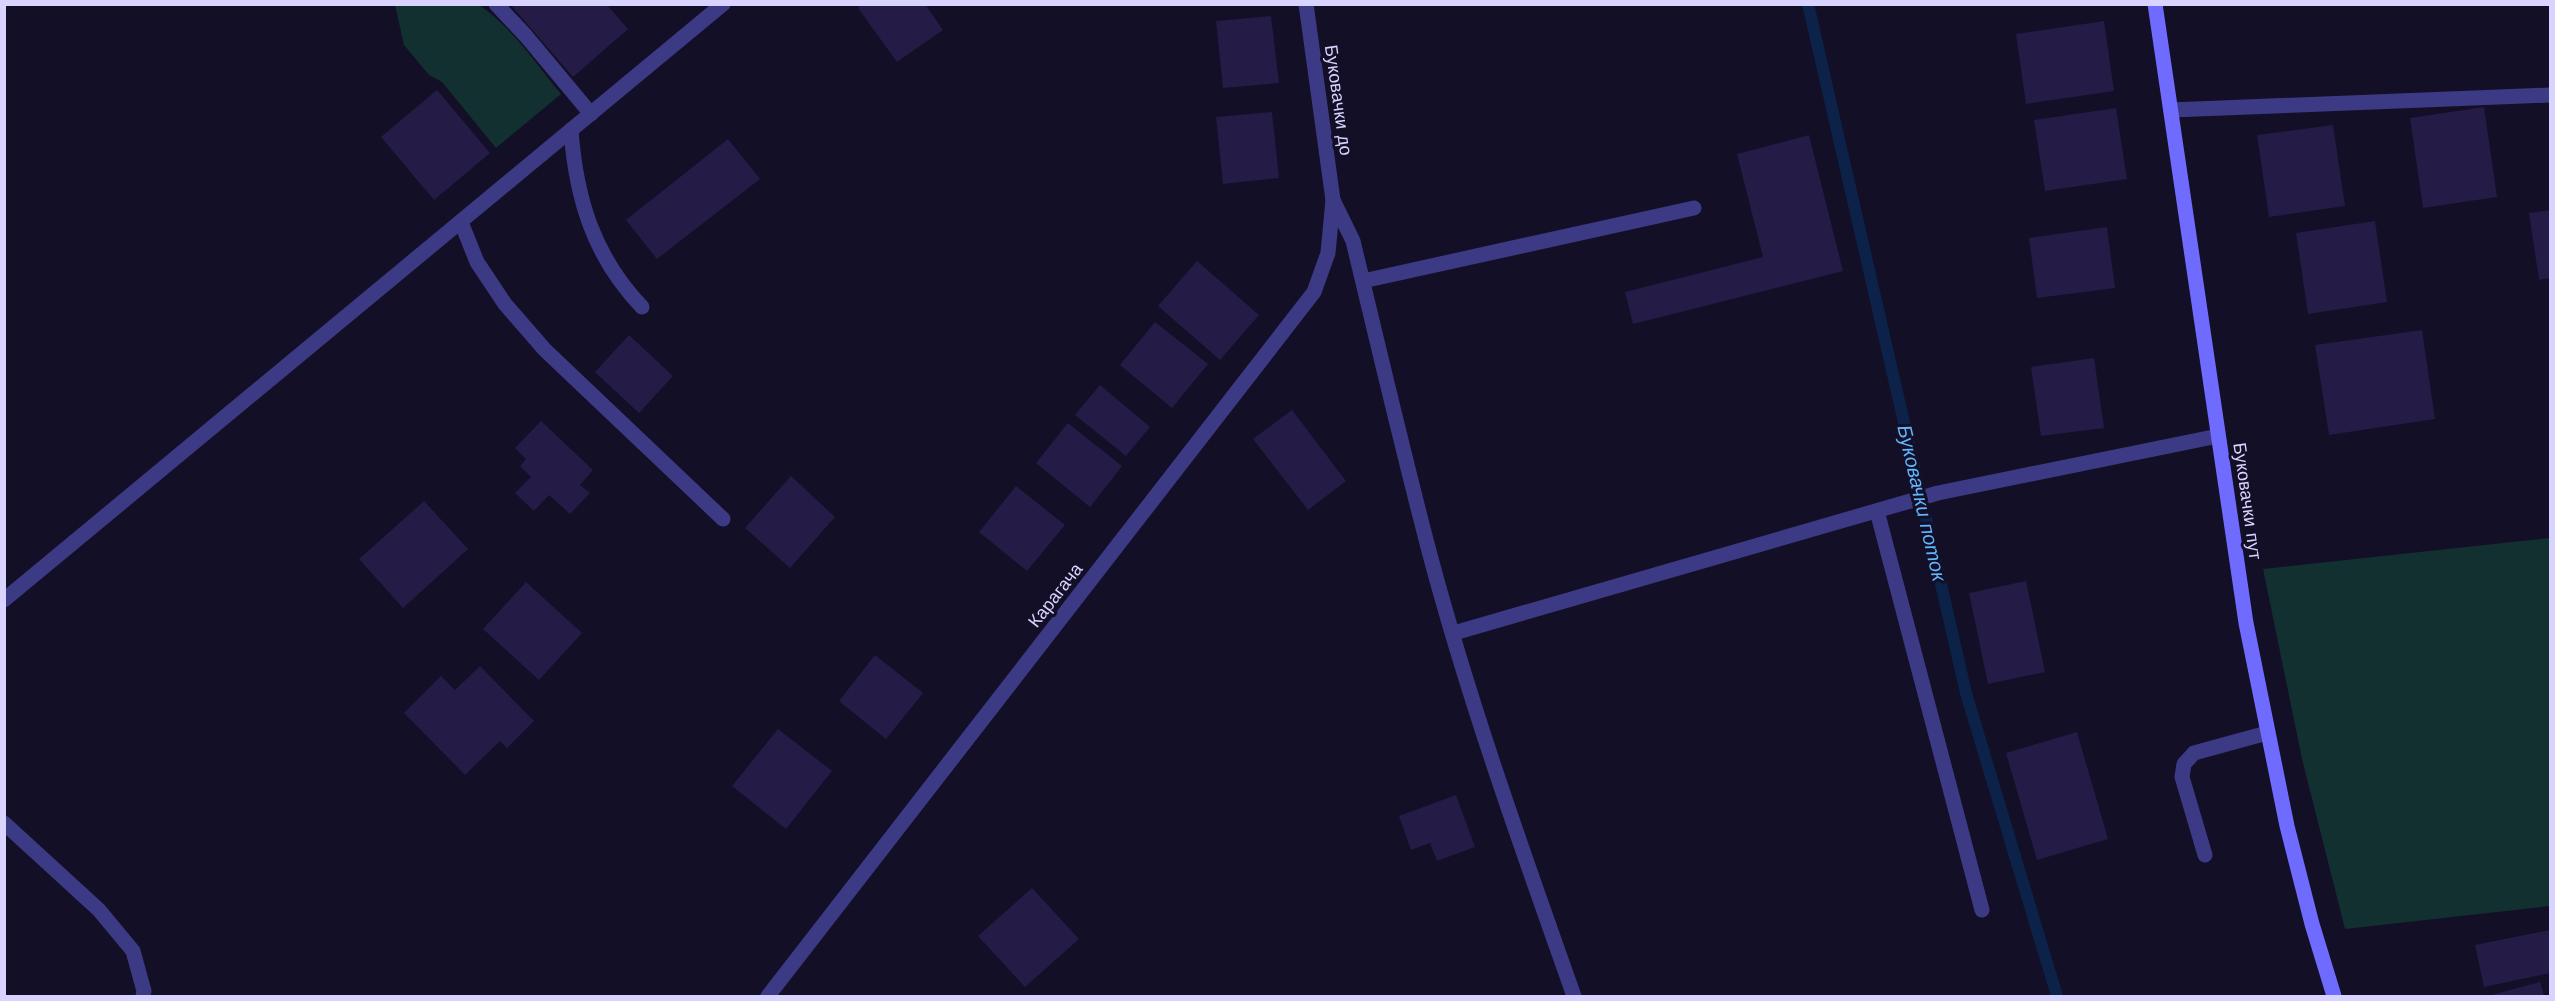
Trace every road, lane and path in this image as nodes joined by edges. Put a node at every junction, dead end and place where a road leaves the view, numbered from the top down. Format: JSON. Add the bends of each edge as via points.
{"nodes":[{"id":1,"x":496,"y":4,"type":"edge"},
{"id":2,"x":723,"y":4,"type":"edge"},
{"id":3,"x":1306,"y":4,"type":"edge"},
{"id":4,"x":2155,"y":4,"type":"edge"},
{"id":5,"x":2550,"y":95,"type":"edge"},
{"id":6,"x":2171,"y":110,"type":"junction"},
{"id":7,"x":591,"y":114,"type":"junction"},
{"id":8,"x":571,"y":130,"type":"junction"},
{"id":9,"x":1333,"y":200,"type":"junction"},
{"id":10,"x":1694,"y":207,"type":"dead end"},
{"id":11,"x":461,"y":222,"type":"junction"},
{"id":12,"x":1363,"y":281,"type":"junction"},
{"id":13,"x":642,"y":307,"type":"dead end"},
{"id":14,"x":2218,"y":436,"type":"junction"},
{"id":15,"x":1877,"y":511,"type":"junction"},
{"id":16,"x":723,"y":519,"type":"dead end"},
{"id":17,"x":4,"y":600,"type":"edge"},
{"id":18,"x":1454,"y":633,"type":"junction"},
{"id":19,"x":2267,"y":733,"type":"junction"},
{"id":20,"x":4,"y":823,"type":"edge"},
{"id":21,"x":2205,"y":855,"type":"dead end"},
{"id":22,"x":1982,"y":910,"type":"dead end"},
{"id":23,"x":143,"y":996,"type":"edge"},
{"id":24,"x":768,"y":996,"type":"edge"},
{"id":25,"x":1574,"y":996,"type":"edge"},
{"id":26,"x":2334,"y":996,"type":"edge"}],
"edges":[{"from":1,"to":7,"type":"street"},
{"from":2,"to":7,"type":"street"},
{"from":3,"to":9,"type":"street","name":"Буковачки до"},
{"from":4,"to":6,"type":"street","name":"Буковачки пут"},
{"from":5,"to":6,"type":"street"},
{"from":6,"to":14,"type":"street","name":"Буковачки пут"},
{"from":7,"to":8,"type":"street"},
{"from":8,"to":11,"type":"street"},
{"from":8,"to":13,"type":"street","via":[[582,207],[622,286]]},
{"from":9,"to":12,"type":"street","via":[[1353,241]]},
{"from":9,"to":24,"type":"street","name":"Карагача","via":[[1328,253],[1314,292]]},
{"from":10,"to":12,"type":"street"},
{"from":11,"to":16,"type":"street","via":[[477,262],[505,304],[545,350]]},
{"from":11,"to":17,"type":"street"},
{"from":12,"to":18,"type":"street","via":[[1429,552]]},
{"from":14,"to":15,"type":"street","via":[[1938,493]]},
{"from":14,"to":19,"type":"street","name":"Буковачки пут"},
{"from":15,"to":18,"type":"street"},
{"from":15,"to":22,"type":"street"},
{"from":18,"to":25,"type":"street","via":[[1504,798]]},
{"from":19,"to":21,"type":"street","via":[[2194,753],[2184,764],[2181,777]]},
{"from":19,"to":26,"type":"street","name":"Буковачки пут","via":[[2312,924]]},
{"from":20,"to":23,"type":"street","via":[[99,910],[133,951]]}]}
